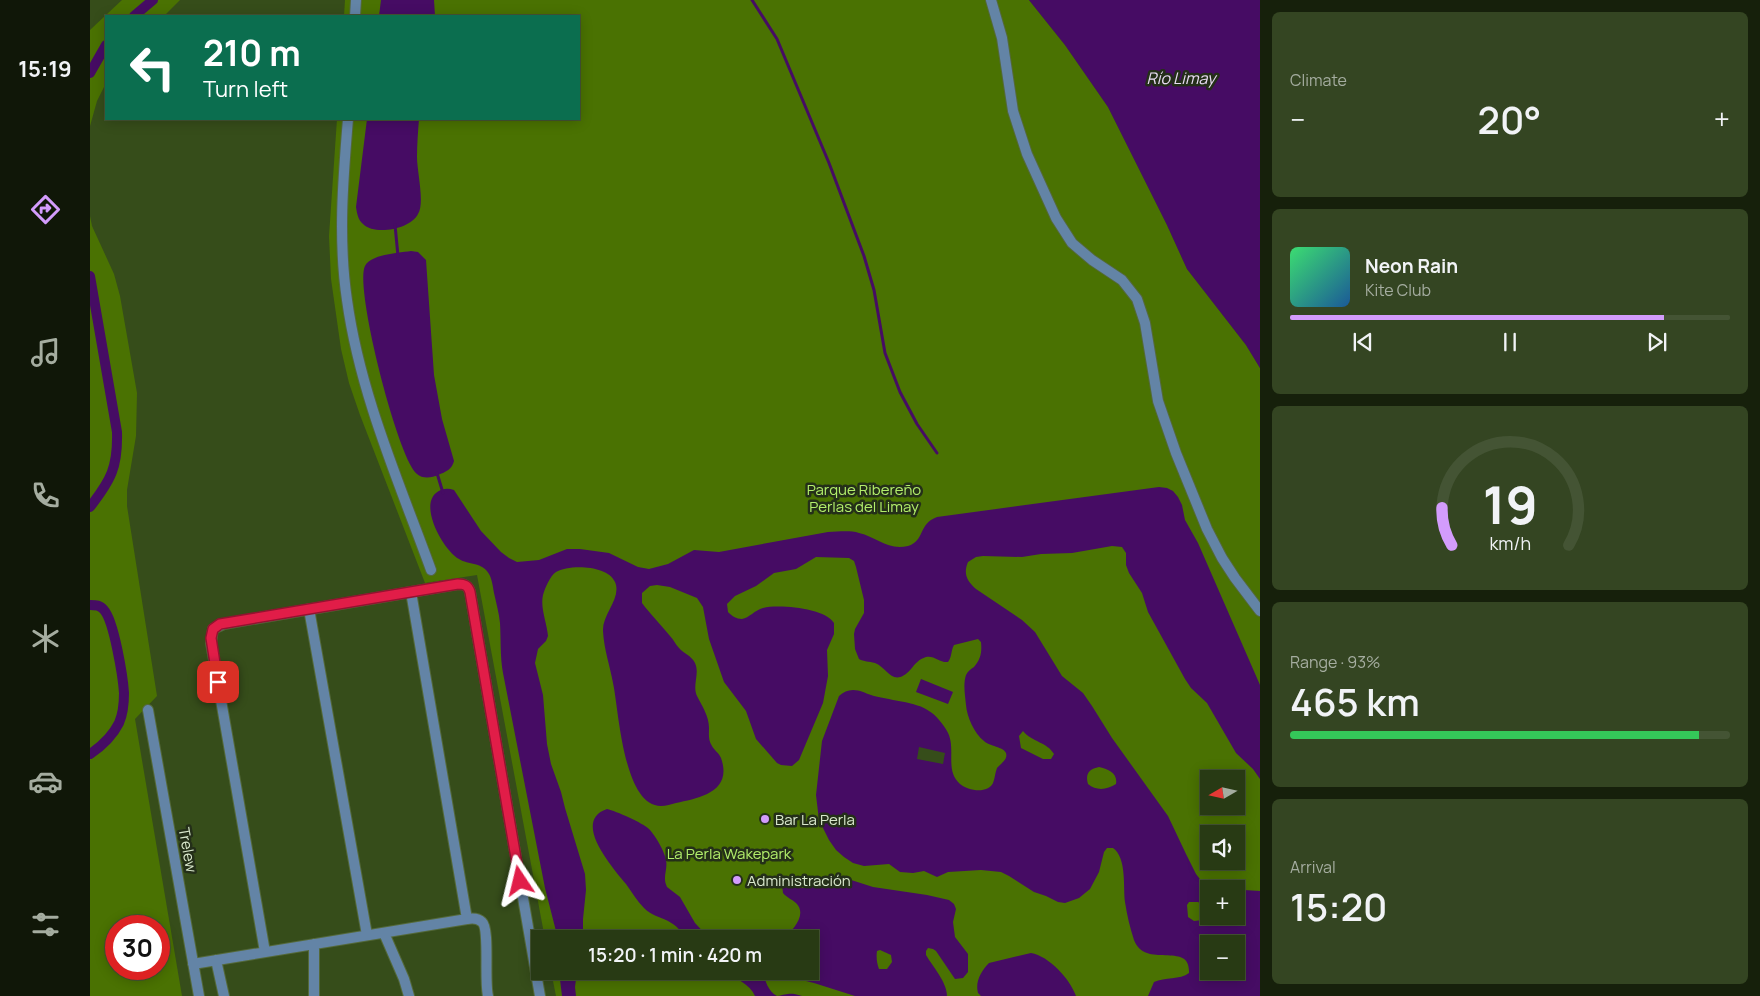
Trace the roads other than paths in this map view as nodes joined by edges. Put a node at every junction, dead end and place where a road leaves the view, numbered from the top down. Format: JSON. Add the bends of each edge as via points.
{"nodes":[{"id":1,"x":356,"y":0,"type":"edge"},
{"id":2,"x":990,"y":0,"type":"edge"},
{"id":3,"x":355,"y":15,"type":"edge"},
{"id":4,"x":348,"y":120,"type":"edge"},
{"id":5,"x":431,"y":570,"type":"dead end"},
{"id":6,"x":411,"y":592,"type":"junction"},
{"id":7,"x":309,"y":609,"type":"junction"},
{"id":8,"x":1260,"y":611,"type":"edge"},
{"id":9,"x":148,"y":710,"type":"dead end"},
{"id":10,"x":467,"y":919,"type":"junction"},
{"id":11,"x":384,"y":932,"type":"junction"},
{"id":12,"x":367,"y":935,"type":"junction"},
{"id":13,"x":314,"y":944,"type":"junction"},
{"id":14,"x":265,"y":952,"type":"junction"},
{"id":15,"x":216,"y":960,"type":"junction"},
{"id":16,"x":194,"y":964,"type":"junction"},
{"id":17,"x":199,"y":996,"type":"edge"},
{"id":18,"x":224,"y":996,"type":"edge"},
{"id":19,"x":314,"y":996,"type":"edge"},
{"id":20,"x":409,"y":996,"type":"edge"},
{"id":21,"x":488,"y":996,"type":"edge"},
{"id":22,"x":540,"y":996,"type":"edge"}],
"edges":[{"from":1,"to":3,"type":"street"},
{"from":2,"to":8,"type":"street","via":[[1002,38],[1013,110],[1027,154],[1056,218],[1072,243],[1122,280],[1137,299],[1145,323],[1158,400],[1176,453],[1222,558]]},
{"from":4,"to":5,"type":"street","via":[[342,231],[346,298],[352,333],[370,402]]},
{"from":6,"to":7,"type":"street"},
{"from":6,"to":10,"type":"street"},
{"from":6,"to":22,"type":"street","via":[[458,584],[469,589]]},
{"from":7,"to":12,"type":"street"},
{"from":7,"to":14,"type":"street","via":[[220,624],[211,633]]},
{"from":9,"to":16,"type":"street","name":"Trelew"},
{"from":10,"to":11,"type":"street"},
{"from":10,"to":21,"type":"street","via":[[482,921],[486,929]]},
{"from":11,"to":12,"type":"street"},
{"from":11,"to":20,"type":"street"},
{"from":12,"to":13,"type":"street"},
{"from":13,"to":14,"type":"street"},
{"from":13,"to":19,"type":"street"},
{"from":14,"to":15,"type":"street"},
{"from":15,"to":16,"type":"street"},
{"from":15,"to":18,"type":"street"},
{"from":16,"to":17,"type":"street","name":"Trelew"}]}
